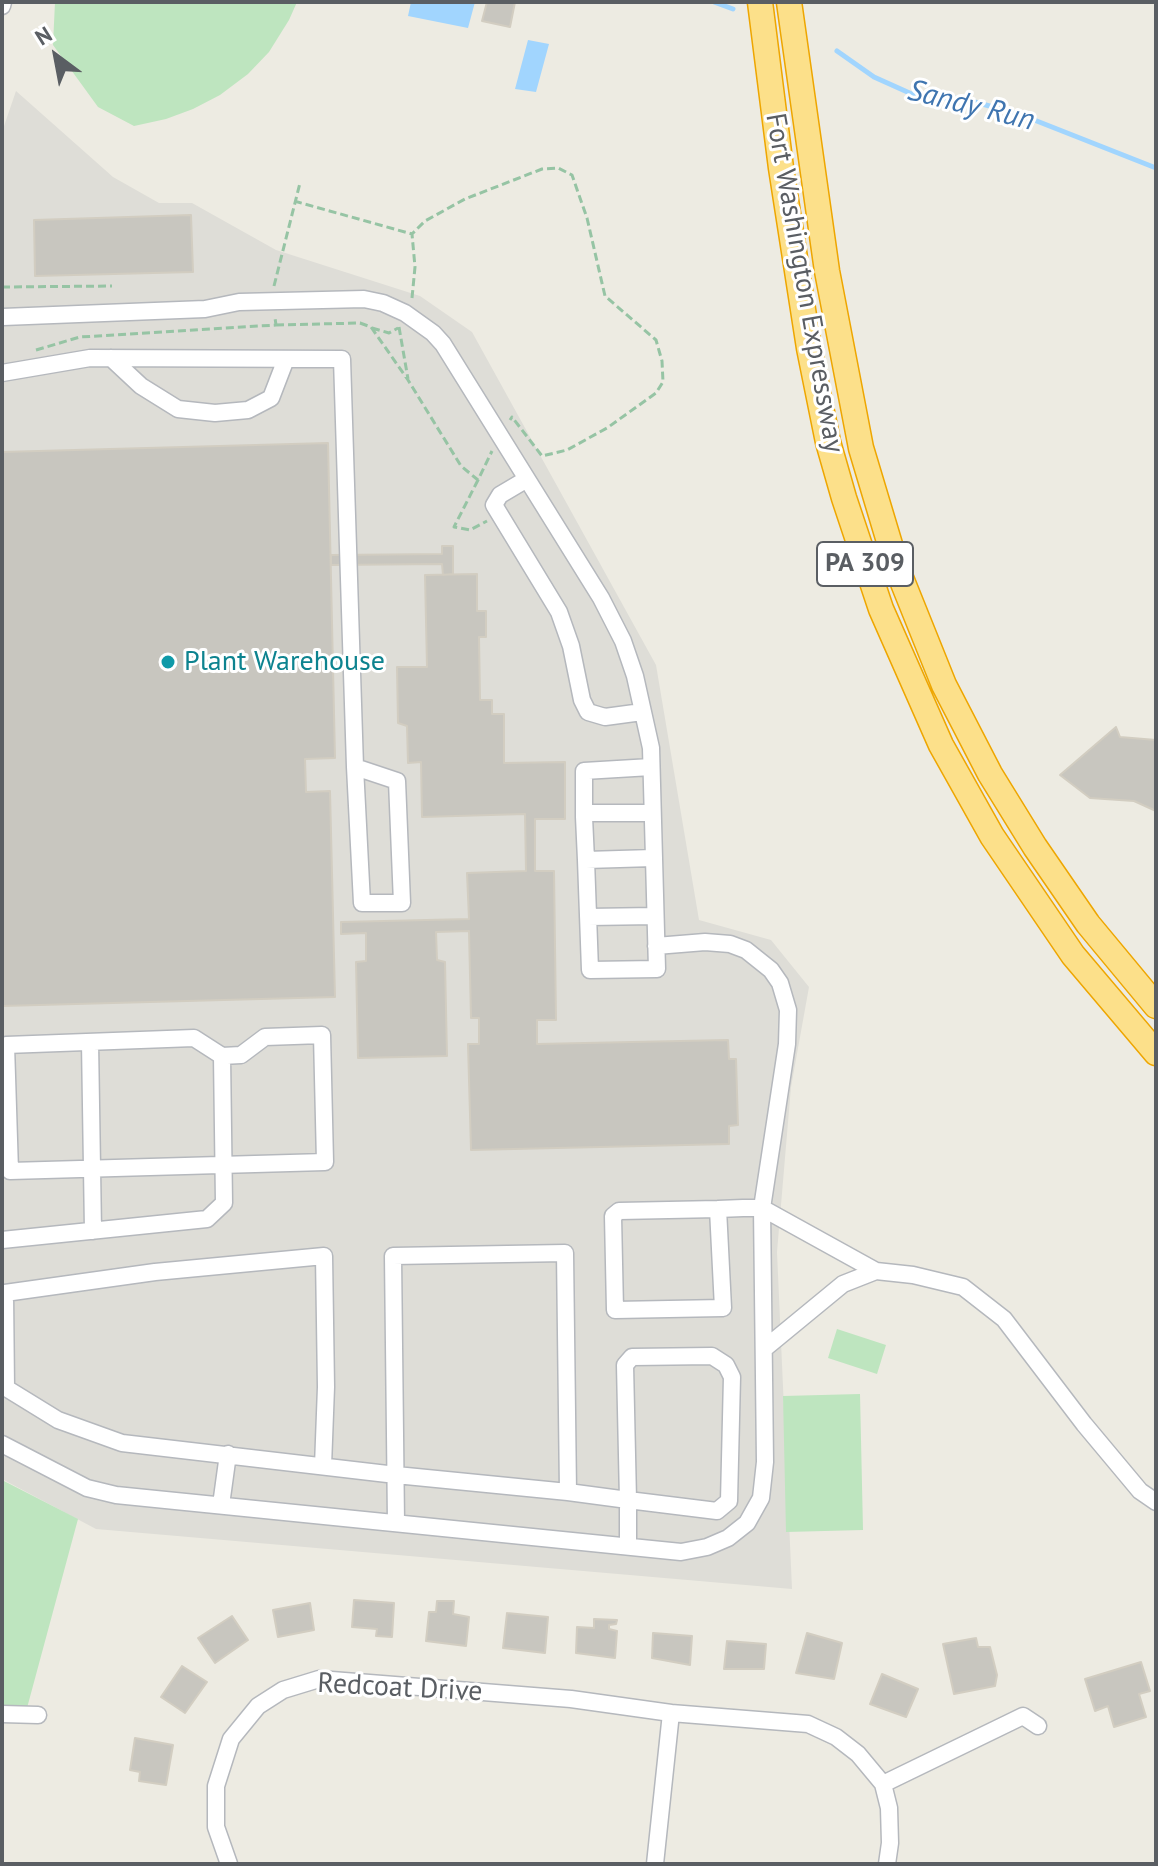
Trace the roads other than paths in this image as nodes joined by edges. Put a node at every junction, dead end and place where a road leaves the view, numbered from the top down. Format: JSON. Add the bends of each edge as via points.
{"nodes":[{"id":1,"x":760,"y":2,"type":"edge"},
{"id":2,"x":789,"y":2,"type":"edge"},
{"id":3,"x":3,"y":317,"type":"edge"},
{"id":4,"x":111,"y":358,"type":"junction"},
{"id":5,"x":286,"y":359,"type":"junction"},
{"id":6,"x":2,"y":373,"type":"edge"},
{"id":7,"x":527,"y":479,"type":"junction"},
{"id":8,"x":642,"y":712,"type":"junction"},
{"id":9,"x":355,"y":767,"type":"junction"},
{"id":10,"x":651,"y":767,"type":"junction"},
{"id":11,"x":585,"y":813,"type":"junction"},
{"id":12,"x":652,"y":813,"type":"junction"},
{"id":13,"x":653,"y":858,"type":"junction"},
{"id":14,"x":586,"y":860,"type":"junction"},
{"id":15,"x":655,"y":916,"type":"junction"},
{"id":16,"x":588,"y":917,"type":"junction"},
{"id":17,"x":656,"y":946,"type":"junction"},
{"id":18,"x":1156,"y":1006,"type":"edge"},
{"id":19,"x":90,"y":1042,"type":"junction"},
{"id":20,"x":1156,"y":1053,"type":"edge"},
{"id":21,"x":222,"y":1056,"type":"junction"},
{"id":22,"x":223,"y":1164,"type":"junction"},
{"id":23,"x":92,"y":1168,"type":"junction"},
{"id":24,"x":762,"y":1208,"type":"junction"},
{"id":25,"x":718,"y":1209,"type":"junction"},
{"id":26,"x":93,"y":1231,"type":"junction"},
{"id":27,"x":2,"y":1240,"type":"edge"},
{"id":28,"x":876,"y":1271,"type":"junction"},
{"id":29,"x":764,"y":1349,"type":"junction"},
{"id":30,"x":2,"y":1444,"type":"edge"},
{"id":31,"x":228,"y":1454,"type":"junction"},
{"id":32,"x":323,"y":1466,"type":"junction"},
{"id":33,"x":396,"y":1475,"type":"junction"},
{"id":34,"x":568,"y":1492,"type":"junction"},
{"id":35,"x":628,"y":1500,"type":"junction"},
{"id":36,"x":1156,"y":1502,"type":"edge"},
{"id":37,"x":221,"y":1505,"type":"junction"},
{"id":38,"x":396,"y":1523,"type":"junction"},
{"id":39,"x":628,"y":1546,"type":"junction"},
{"id":40,"x":671,"y":1713,"type":"junction"},
{"id":41,"x":2,"y":1714,"type":"edge"},
{"id":42,"x":38,"y":1715,"type":"dead end"},
{"id":43,"x":1038,"y":1726,"type":"dead end"},
{"id":44,"x":883,"y":1784,"type":"junction"},
{"id":45,"x":229,"y":1864,"type":"edge"},
{"id":46,"x":655,"y":1864,"type":"edge"},
{"id":47,"x":887,"y":1864,"type":"edge"}],
"edges":[{"from":1,"to":20,"type":"highway","name":"Fort Washington Expressway","number":"PA 309","via":[[809,348],[828,442],[881,609],[941,745],[992,836],[1073,955]]},
{"from":2,"to":18,"type":"highway","name":"Fort Washington Expressway","number":"PA 309","via":[[827,271],[861,448],[897,568],[944,685],[990,774],[1088,924]]},
{"from":3,"to":7,"type":"street","via":[[205,309],[239,302],[383,303],[405,313],[443,344]]},
{"from":4,"to":5,"type":"street"},
{"from":4,"to":5,"type":"street","via":[[141,386],[178,409],[215,413],[248,410],[271,398]]},
{"from":4,"to":6,"type":"street"},
{"from":5,"to":9,"type":"street","via":[[342,359]]},
{"from":7,"to":8,"type":"street","via":[[612,616],[635,676]]},
{"from":7,"to":8,"type":"street","via":[[500,495],[494,505],[559,612],[582,700],[588,712],[605,717]]},
{"from":8,"to":10,"type":"street"},
{"from":9,"to":9,"type":"street","via":[[362,903],[402,903],[397,781]]},
{"from":10,"to":11,"type":"street","via":[[584,771]]},
{"from":10,"to":12,"type":"street"},
{"from":11,"to":12,"type":"street"},
{"from":11,"to":14,"type":"street"},
{"from":12,"to":13,"type":"street"},
{"from":13,"to":14,"type":"street"},
{"from":13,"to":15,"type":"street"},
{"from":14,"to":16,"type":"street"},
{"from":15,"to":16,"type":"street"},
{"from":15,"to":17,"type":"street"},
{"from":16,"to":17,"type":"street","via":[[590,970],[657,969]]},
{"from":17,"to":24,"type":"street","via":[[730,944],[759,958],[780,983],[789,1025]]},
{"from":19,"to":21,"type":"street","via":[[194,1038]]},
{"from":19,"to":23,"type":"street"},
{"from":19,"to":23,"type":"street","via":[[6,1045],[10,1171]]},
{"from":21,"to":22,"type":"street"},
{"from":21,"to":22,"type":"street","via":[[241,1055],[265,1037],[322,1035],[325,1162]]},
{"from":22,"to":23,"type":"street"},
{"from":22,"to":26,"type":"street","via":[[224,1203],[207,1219]]},
{"from":23,"to":26,"type":"street"},
{"from":24,"to":25,"type":"street"},
{"from":24,"to":28,"type":"street"},
{"from":24,"to":29,"type":"street"},
{"from":25,"to":25,"type":"street","via":[[619,1211],[613,1216],[615,1310],[723,1308]]},
{"from":26,"to":27,"type":"street"},
{"from":28,"to":29,"type":"street","via":[[843,1284]]},
{"from":28,"to":36,"type":"street","via":[[963,1287],[1004,1319],[1084,1424],[1140,1491]]},
{"from":29,"to":39,"type":"street","via":[[765,1462],[761,1498],[747,1523],[707,1547],[681,1552]]},
{"from":30,"to":37,"type":"street","via":[[87,1488]]},
{"from":31,"to":32,"type":"street"},
{"from":31,"to":32,"type":"street","via":[[122,1443],[58,1420],[6,1388],[5,1293],[324,1256]]},
{"from":31,"to":37,"type":"street"},
{"from":32,"to":33,"type":"street"},
{"from":33,"to":34,"type":"street"},
{"from":33,"to":34,"type":"street","via":[[393,1256],[565,1253]]},
{"from":33,"to":38,"type":"street"},
{"from":34,"to":35,"type":"street"},
{"from":35,"to":35,"type":"street","via":[[717,1511],[729,1501],[732,1377],[726,1365],[712,1356],[632,1357],[625,1365]]},
{"from":35,"to":39,"type":"street"},
{"from":37,"to":38,"type":"street"},
{"from":38,"to":39,"type":"street"},
{"from":40,"to":44,"type":"street","name":"Redcoat Drive","via":[[808,1724],[858,1754]]},
{"from":40,"to":45,"type":"street","name":"Redcoat Drive","via":[[571,1699],[319,1679],[283,1690],[258,1706],[231,1739],[216,1786],[216,1827]]},
{"from":40,"to":46,"type":"street"},
{"from":41,"to":42,"type":"street"},
{"from":43,"to":44,"type":"street","via":[[1023,1716]]},
{"from":44,"to":47,"type":"street","via":[[889,1808]]}]}
